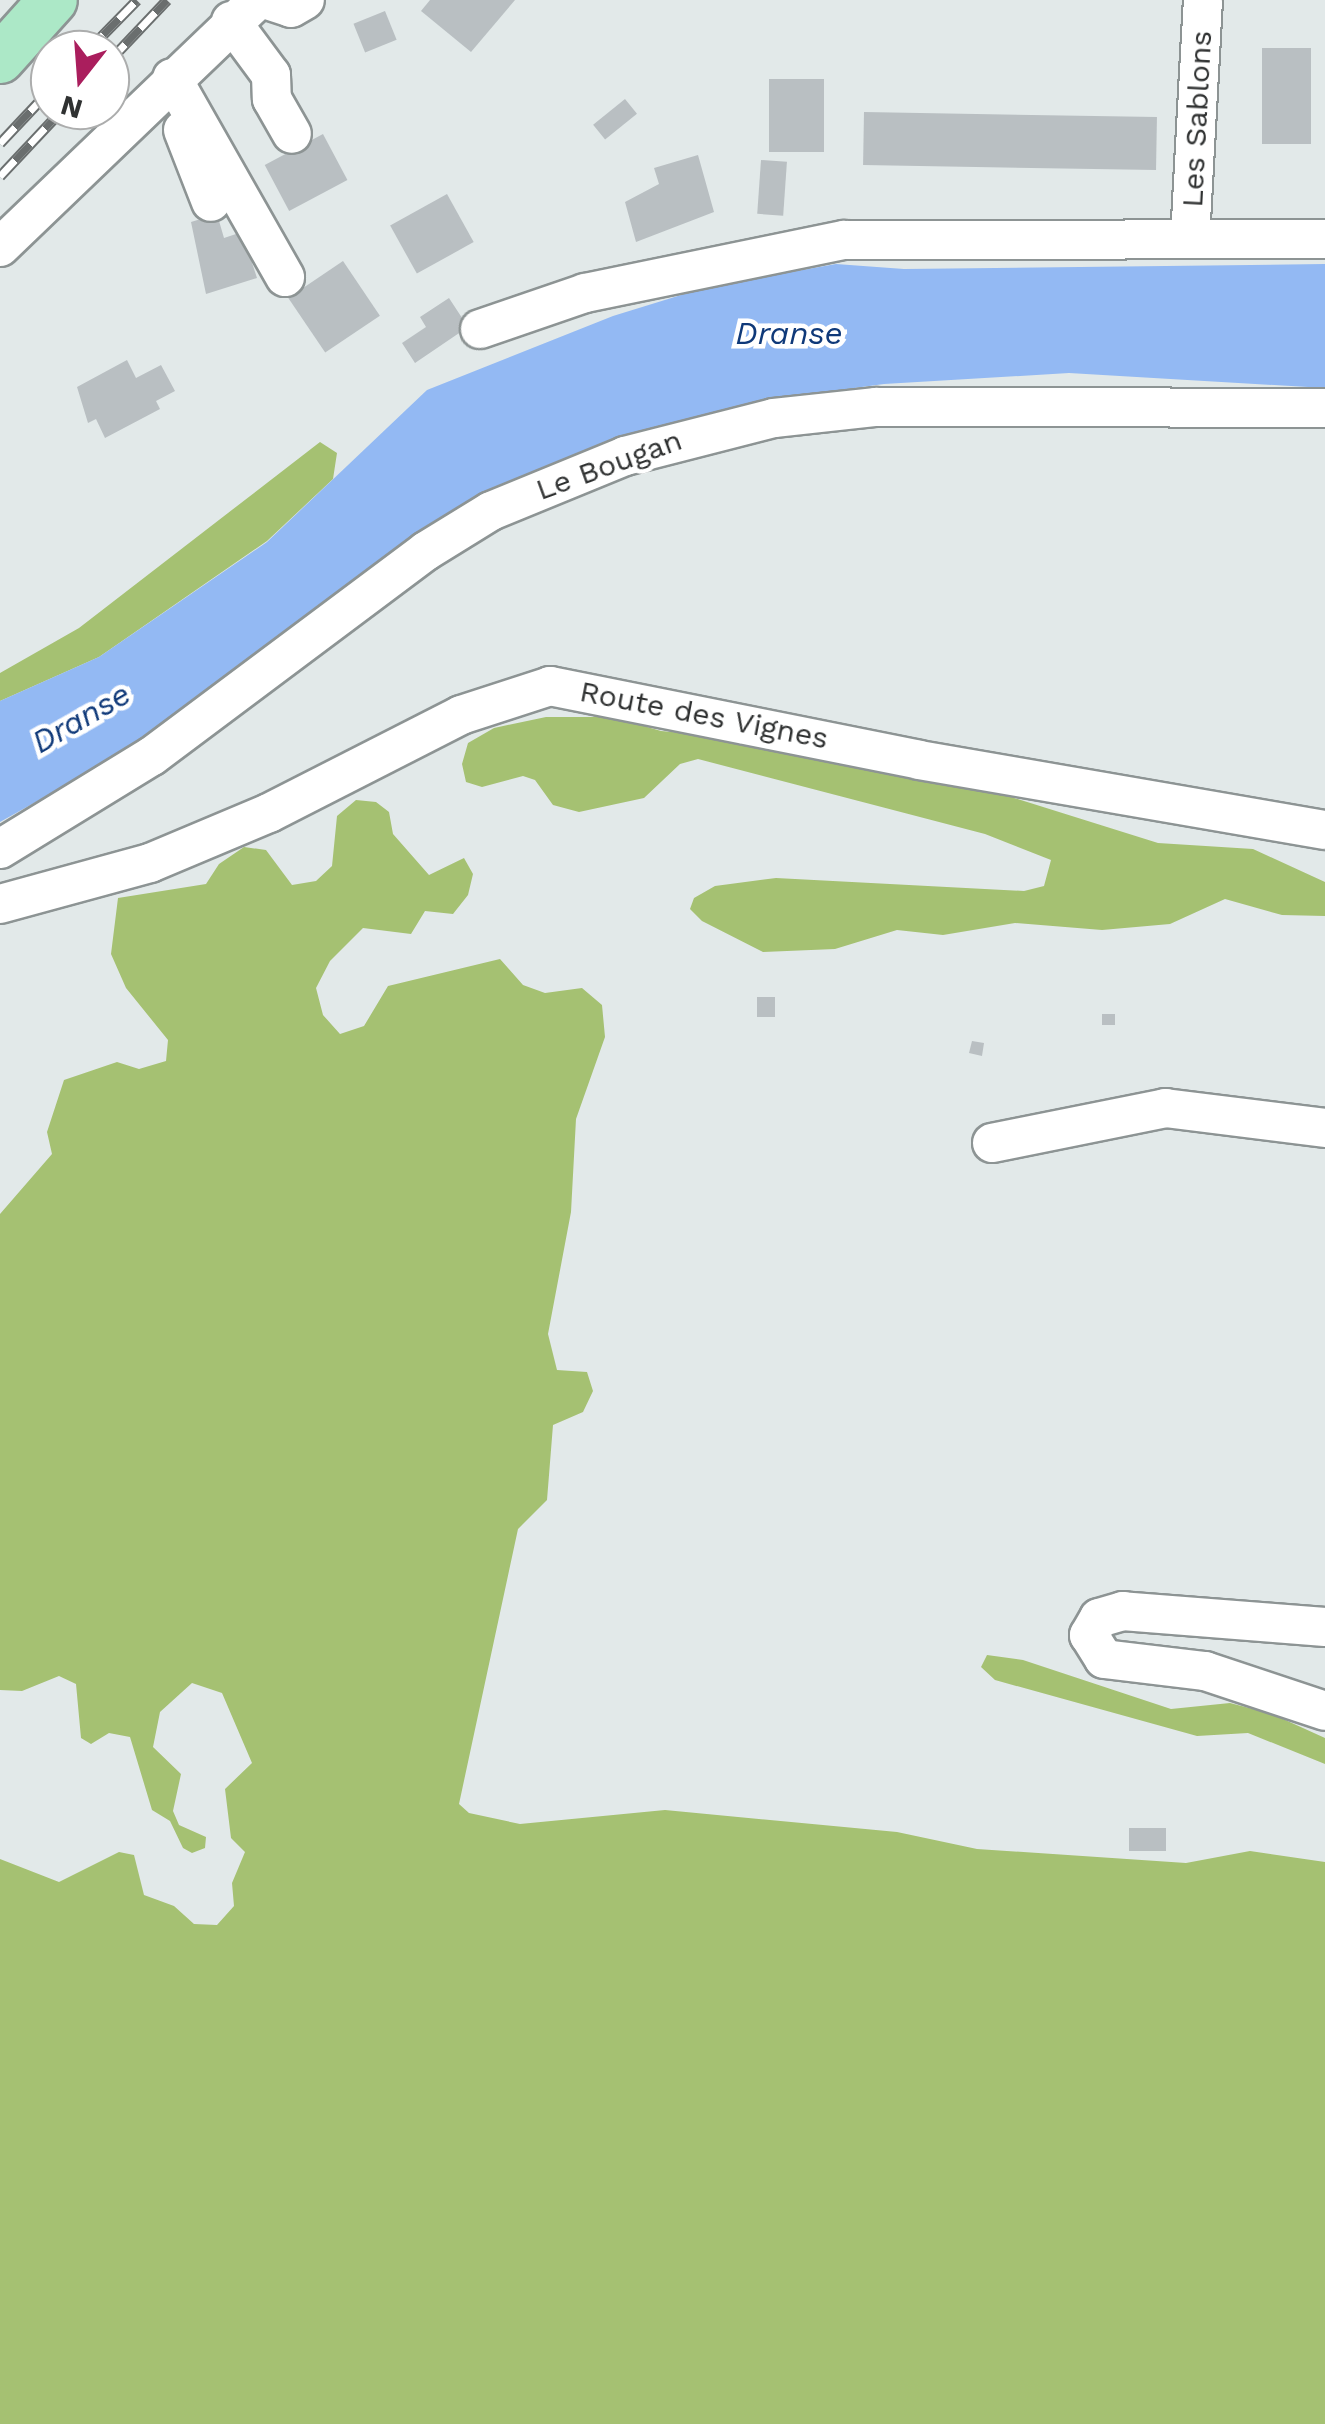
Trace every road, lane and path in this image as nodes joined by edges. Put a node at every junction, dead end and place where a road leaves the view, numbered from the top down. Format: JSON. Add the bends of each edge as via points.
{"nodes":[{"id":1,"x":53,"y":0,"type":"edge"},
{"id":2,"x":267,"y":0,"type":"edge"},
{"id":3,"x":305,"y":0,"type":"edge"},
{"id":4,"x":1203,"y":0,"type":"edge"},
{"id":5,"x":244,"y":11,"type":"edge"},
{"id":6,"x":0,"y":59,"type":"edge"},
{"id":7,"x":166,"y":84,"type":"junction"},
{"id":8,"x":292,"y":134,"type":"dead end"},
{"id":9,"x":211,"y":202,"type":"dead end"},
{"id":10,"x":1190,"y":238,"type":"junction"},
{"id":11,"x":1325,"y":238,"type":"edge"},
{"id":12,"x":0,"y":247,"type":"edge"},
{"id":13,"x":285,"y":277,"type":"dead end"},
{"id":14,"x":480,"y":328,"type":"dead end"},
{"id":15,"x":1325,"y":408,"type":"edge"},
{"id":16,"x":1325,"y":830,"type":"edge"},
{"id":17,"x":0,"y":849,"type":"edge"},
{"id":18,"x":0,"y":904,"type":"edge"},
{"id":19,"x":1325,"y":1128,"type":"edge"},
{"id":20,"x":992,"y":1143,"type":"dead end"},
{"id":21,"x":1325,"y":1627,"type":"edge"},
{"id":22,"x":1325,"y":1711,"type":"edge"}],
"edges":[{"from":1,"to":6,"type":"main road"},
{"from":2,"to":3,"type":"street","via":[[290,8]]},
{"from":4,"to":10,"type":"street","name":"Les Sablons"},
{"from":5,"to":7,"type":"street"},
{"from":5,"to":8,"type":"street","via":[[270,75],[272,99]]},
{"from":7,"to":9,"type":"street"},
{"from":7,"to":12,"type":"street"},
{"from":7,"to":13,"type":"street"},
{"from":10,"to":11,"type":"street"},
{"from":10,"to":14,"type":"street","via":[[844,240],[585,293]]},
{"from":15,"to":17,"type":"street","name":"Le Bougan","via":[[876,407],[774,418],[625,456],[492,511],[426,551],[152,756]]},
{"from":16,"to":18,"type":"street","name":"Route des Vignes","via":[[919,760],[550,686],[460,714],[269,813],[150,863]]},
{"from":19,"to":20,"type":"street","via":[[1166,1108]]},
{"from":21,"to":22,"type":"street","via":[[1123,1611],[1104,1614],[1090,1636],[1104,1659],[1204,1671]]}]}
